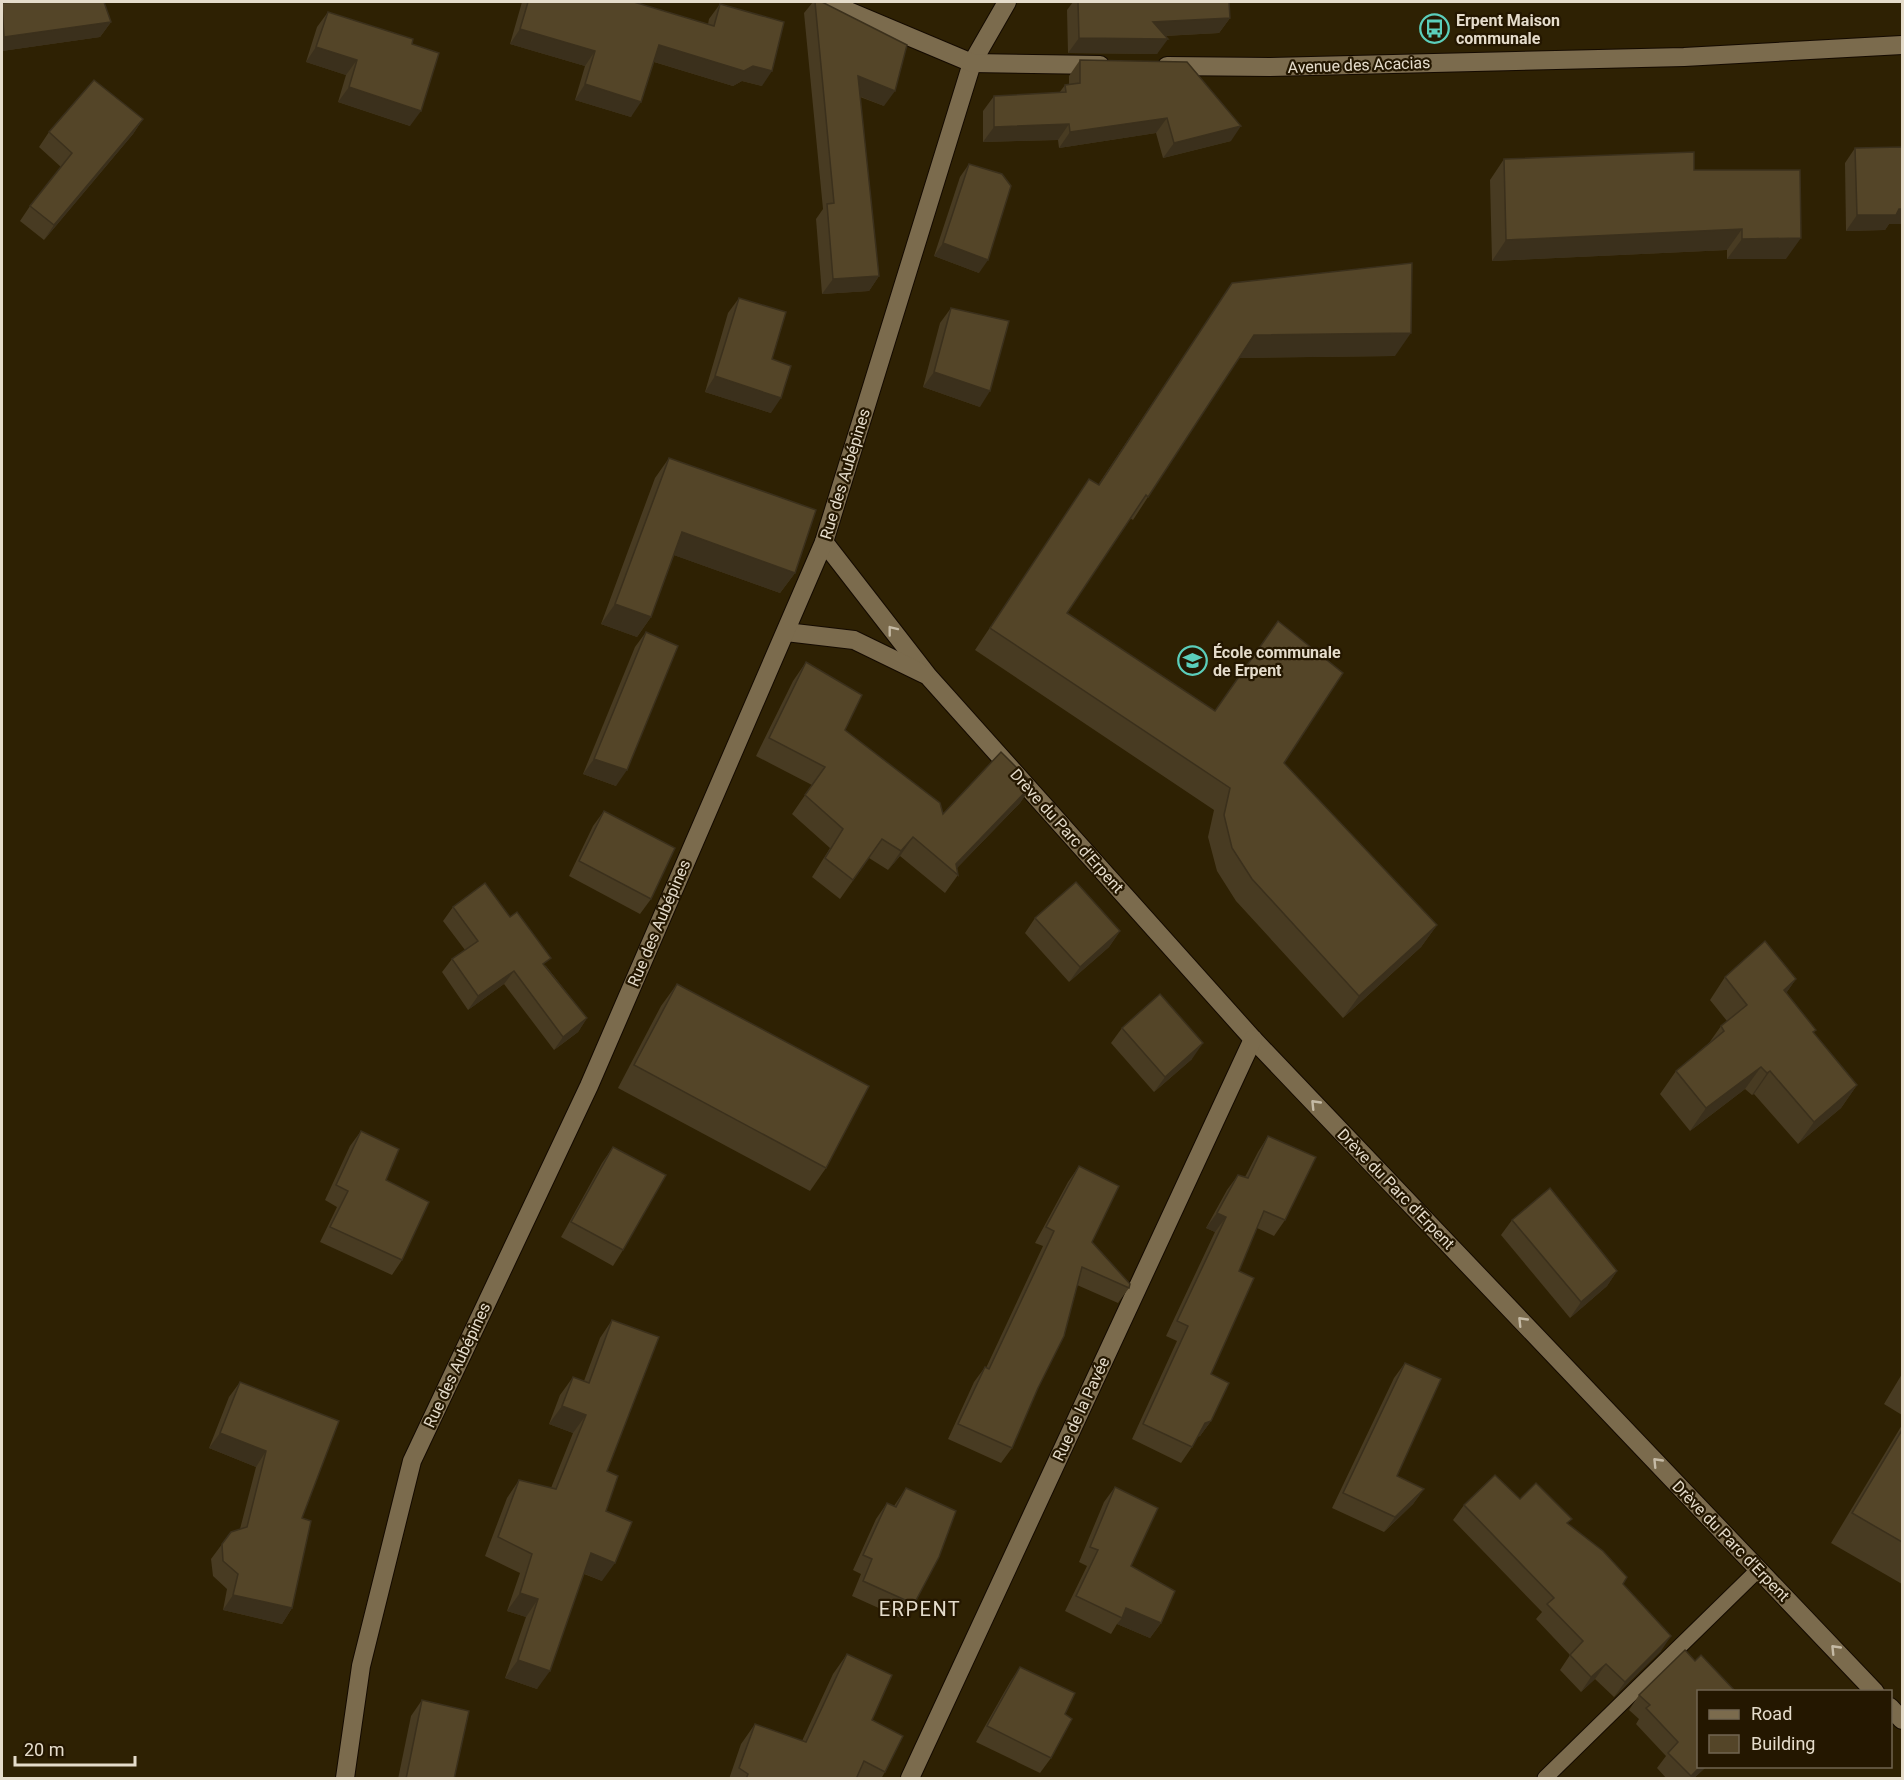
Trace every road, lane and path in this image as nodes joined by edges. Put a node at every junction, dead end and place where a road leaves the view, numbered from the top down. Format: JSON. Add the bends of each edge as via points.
{"nodes":[{"id":1,"x":827,"y":2,"type":"edge"},
{"id":2,"x":1007,"y":2,"type":"edge"},
{"id":3,"x":1902,"y":45,"type":"edge"},
{"id":4,"x":972,"y":63,"type":"junction"},
{"id":5,"x":1115,"y":65,"type":"edge"},
{"id":6,"x":1150,"y":66,"type":"edge"},
{"id":7,"x":824,"y":542,"type":"junction"},
{"id":8,"x":786,"y":632,"type":"junction"},
{"id":9,"x":928,"y":676,"type":"junction"},
{"id":10,"x":1253,"y":1039,"type":"junction"},
{"id":11,"x":1759,"y":1569,"type":"junction"},
{"id":12,"x":1873,"y":1690,"type":"edge"},
{"id":13,"x":345,"y":1779,"type":"edge"},
{"id":14,"x":910,"y":1779,"type":"edge"},
{"id":15,"x":1545,"y":1779,"type":"edge"}],
"edges":[{"from":1,"to":4,"type":"street"},
{"from":2,"to":4,"type":"street","name":"Rue des Aubépines"},
{"from":3,"to":6,"type":"street","name":"Avenue des Acacias","via":[[1684,57],[1270,67]]},
{"from":4,"to":5,"type":"street"},
{"from":4,"to":7,"type":"street","name":"Rue des Aubépines"},
{"from":7,"to":8,"type":"street","name":"Rue des Aubépines"},
{"from":9,"to":7,"type":"street","name":"Drève du Parc d'Erpent","one_way":true},
{"from":8,"to":9,"type":"street","name":"Drève du Parc d'Erpent","via":[[854,640]]},
{"from":8,"to":13,"type":"street","name":"Rue des Aubépines","via":[[589,1086],[412,1461],[361,1666]]},
{"from":9,"to":10,"type":"street","name":"Drève du Parc d'Erpent"},
{"from":11,"to":10,"type":"street","name":"Drève du Parc d'Erpent","one_way":true},
{"from":10,"to":14,"type":"street","name":"Rue de la Pavée"},
{"from":12,"to":11,"type":"street","name":"Drève du Parc d'Erpent","one_way":true},
{"from":11,"to":15,"type":"lane"}]}
